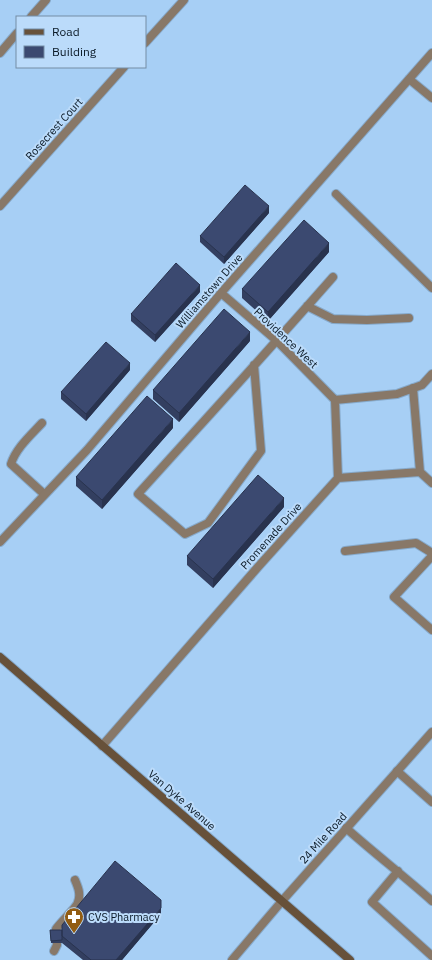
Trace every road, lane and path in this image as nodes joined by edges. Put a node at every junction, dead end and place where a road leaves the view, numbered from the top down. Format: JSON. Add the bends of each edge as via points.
{"nodes":[{"id":1,"x":46,"y":0,"type":"edge"},
{"id":2,"x":184,"y":0,"type":"edge"},
{"id":3,"x":32,"y":16,"type":"edge"},
{"id":4,"x":16,"y":34,"type":"edge"},
{"id":5,"x":146,"y":42,"type":"edge"},
{"id":6,"x":0,"y":52,"type":"edge"},
{"id":7,"x":432,"y":53,"type":"edge"},
{"id":8,"x":123,"y":68,"type":"edge"},
{"id":9,"x":409,"y":79,"type":"junction"},
{"id":10,"x":432,"y":98,"type":"edge"},
{"id":11,"x":336,"y":194,"type":"dead end"},
{"id":12,"x":0,"y":206,"type":"edge"},
{"id":13,"x":333,"y":277,"type":"dead end"},
{"id":14,"x":432,"y":288,"type":"edge"},
{"id":15,"x":221,"y":293,"type":"junction"},
{"id":16,"x":307,"y":306,"type":"junction"},
{"id":17,"x":409,"y":318,"type":"dead end"},
{"id":18,"x":277,"y":341,"type":"junction"},
{"id":19,"x":254,"y":366,"type":"junction"},
{"id":20,"x":432,"y":374,"type":"edge"},
{"id":21,"x":413,"y":388,"type":"junction"},
{"id":22,"x":335,"y":400,"type":"junction"},
{"id":23,"x":42,"y":423,"type":"dead end"},
{"id":24,"x":420,"y":472,"type":"junction"},
{"id":25,"x":338,"y":478,"type":"junction"},
{"id":26,"x":432,"y":483,"type":"edge"},
{"id":27,"x":44,"y":494,"type":"junction"},
{"id":28,"x":0,"y":542,"type":"edge"},
{"id":29,"x":345,"y":551,"type":"dead end"},
{"id":30,"x":432,"y":554,"type":"edge"},
{"id":31,"x":432,"y":630,"type":"edge"},
{"id":32,"x":0,"y":657,"type":"edge"},
{"id":33,"x":432,"y":732,"type":"edge"},
{"id":34,"x":102,"y":746,"type":"junction"},
{"id":35,"x":397,"y":771,"type":"junction"},
{"id":36,"x":432,"y":802,"type":"edge"},
{"id":37,"x":346,"y":828,"type":"junction"},
{"id":38,"x":398,"y":871,"type":"junction"},
{"id":39,"x":75,"y":880,"type":"dead end"},
{"id":40,"x":282,"y":901,"type":"junction"},
{"id":41,"x":432,"y":901,"type":"edge"},
{"id":42,"x":54,"y":951,"type":"dead end"},
{"id":43,"x":432,"y":956,"type":"edge"},
{"id":44,"x":232,"y":960,"type":"edge"},
{"id":45,"x":350,"y":960,"type":"edge"}],
"edges":[{"from":1,"to":3,"type":"street"},
{"from":2,"to":5,"type":"street"},
{"from":4,"to":6,"type":"street"},
{"from":7,"to":9,"type":"street","name":"Williamstown Drive"},
{"from":8,"to":12,"type":"street","name":"Rosecrest Court"},
{"from":9,"to":10,"type":"street"},
{"from":9,"to":15,"type":"street","name":"Williamstown Drive"},
{"from":11,"to":14,"type":"street"},
{"from":13,"to":16,"type":"street"},
{"from":15,"to":18,"type":"street","name":"Providence West"},
{"from":15,"to":27,"type":"street","name":"Williamstown Drive","via":[[87,450]]},
{"from":16,"to":17,"type":"street","via":[[333,319]]},
{"from":16,"to":18,"type":"street"},
{"from":18,"to":19,"type":"street"},
{"from":18,"to":22,"type":"street","name":"Providence West"},
{"from":19,"to":19,"type":"street","via":[[138,494],[185,534],[208,523],[261,451]]},
{"from":20,"to":21,"type":"street","via":[[422,385]]},
{"from":21,"to":22,"type":"street","via":[[397,394]]},
{"from":21,"to":24,"type":"street"},
{"from":22,"to":25,"type":"street"},
{"from":23,"to":27,"type":"street","via":[[21,446],[11,464]]},
{"from":24,"to":25,"type":"street"},
{"from":24,"to":26,"type":"street"},
{"from":25,"to":34,"type":"street","name":"Promenade Drive"},
{"from":27,"to":28,"type":"street","name":"Williamstown Drive"},
{"from":29,"to":30,"type":"street","via":[[416,543]]},
{"from":30,"to":31,"type":"street","via":[[394,597]]},
{"from":32,"to":34,"type":"main road","name":"Van Dyke Avenue"},
{"from":33,"to":35,"type":"street","name":"24 Mile Road"},
{"from":34,"to":40,"type":"main road","name":"Van Dyke Avenue"},
{"from":35,"to":36,"type":"street"},
{"from":35,"to":37,"type":"street","name":"24 Mile Road"},
{"from":37,"to":38,"type":"street"},
{"from":37,"to":40,"type":"street","name":"24 Mile Road"},
{"from":38,"to":41,"type":"street"},
{"from":38,"to":43,"type":"street","via":[[372,902]]},
{"from":39,"to":42,"type":"street","via":[[80,894],[78,903],[56,929],[57,944]]},
{"from":40,"to":44,"type":"street","name":"24 Mile Road"},
{"from":40,"to":45,"type":"main road","name":"Van Dyke Avenue"}]}
